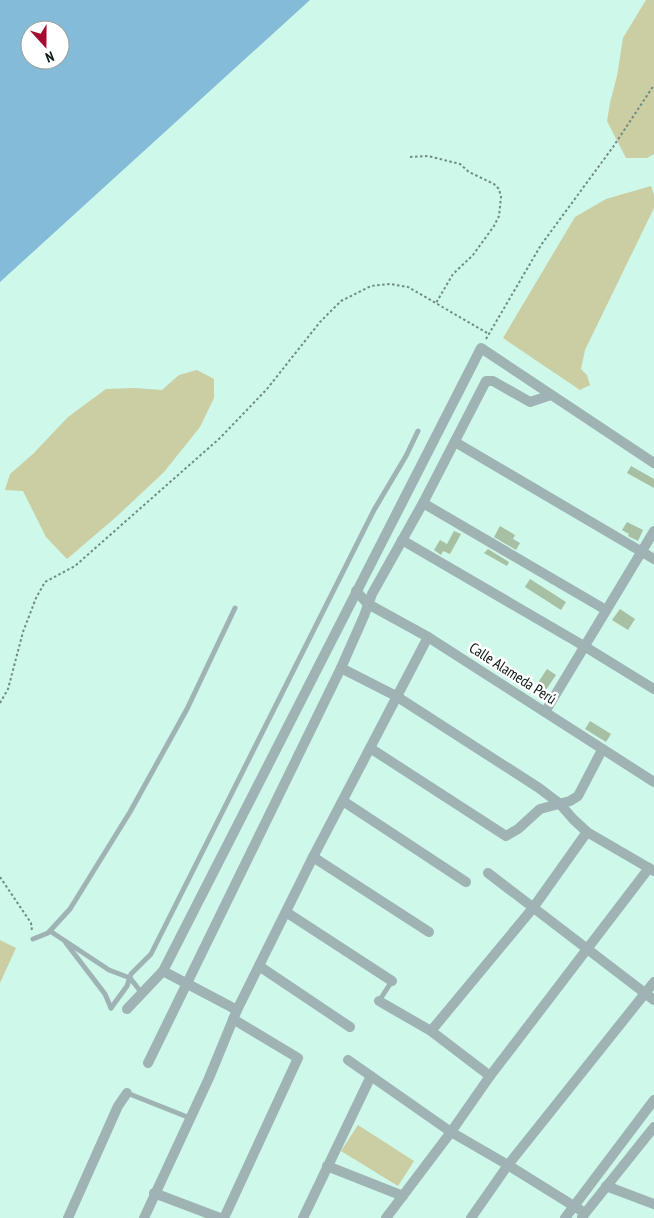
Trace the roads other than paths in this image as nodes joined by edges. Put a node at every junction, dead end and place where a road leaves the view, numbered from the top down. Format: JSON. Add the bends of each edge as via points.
{"nodes":[{"id":1,"x":551,"y":394,"type":"junction"},
{"id":2,"x":418,"y":431,"type":"dead end"},
{"id":3,"x":455,"y":442,"type":"junction"},
{"id":4,"x":654,"y":463,"type":"edge"},
{"id":5,"x":423,"y":503,"type":"junction"},
{"id":6,"x":654,"y":530,"type":"edge"},
{"id":7,"x":402,"y":540,"type":"junction"},
{"id":8,"x":641,"y":552,"type":"junction"},
{"id":9,"x":654,"y":559,"type":"edge"},
{"id":10,"x":356,"y":591,"type":"junction"},
{"id":11,"x":368,"y":604,"type":"junction"},
{"id":12,"x":235,"y":608,"type":"dead end"},
{"id":13,"x":606,"y":610,"type":"junction"},
{"id":14,"x":428,"y":637,"type":"junction"},
{"id":15,"x":584,"y":646,"type":"junction"},
{"id":16,"x":341,"y":668,"type":"junction"},
{"id":17,"x":654,"y":689,"type":"edge"},
{"id":18,"x":396,"y":696,"type":"junction"},
{"id":19,"x":545,"y":712,"type":"junction"},
{"id":20,"x":370,"y":748,"type":"junction"},
{"id":21,"x":602,"y":750,"type":"junction"},
{"id":22,"x":654,"y":782,"type":"edge"},
{"id":23,"x":343,"y":801,"type":"junction"},
{"id":24,"x":560,"y":804,"type":"junction"},
{"id":25,"x":587,"y":832,"type":"junction"},
{"id":26,"x":313,"y":857,"type":"junction"},
{"id":27,"x":652,"y":870,"type":"edge"},
{"id":28,"x":488,"y":873,"type":"dead end"},
{"id":29,"x":466,"y":882,"type":"dead end"},
{"id":30,"x":533,"y":908,"type":"junction"},
{"id":31,"x":286,"y":912,"type":"junction"},
{"id":32,"x":50,"y":931,"type":"junction"},
{"id":33,"x":429,"y":932,"type":"dead end"},
{"id":34,"x":33,"y":938,"type":"road end"},
{"id":35,"x":62,"y":938,"type":"junction"},
{"id":36,"x":586,"y":950,"type":"junction"},
{"id":37,"x":259,"y":966,"type":"junction"},
{"id":38,"x":163,"y":971,"type":"junction"},
{"id":39,"x":130,"y":978,"type":"junction"},
{"id":40,"x":392,"y":981,"type":"joint"},
{"id":41,"x":654,"y":982,"type":"edge"},
{"id":42,"x":186,"y":984,"type":"junction"},
{"id":43,"x":141,"y":992,"type":"junction"},
{"id":44,"x":646,"y":993,"type":"junction"},
{"id":45,"x":654,"y":1000,"type":"edge"},
{"id":46,"x":379,"y":1001,"type":"joint"},
{"id":47,"x":127,"y":1009,"type":"dead end"},
{"id":48,"x":235,"y":1015,"type":"junction"},
{"id":49,"x":350,"y":1027,"type":"dead end"},
{"id":50,"x":431,"y":1032,"type":"junction"},
{"id":51,"x":348,"y":1060,"type":"dead end"},
{"id":52,"x":148,"y":1063,"type":"dead end"},
{"id":53,"x":371,"y":1076,"type":"junction"},
{"id":54,"x":490,"y":1076,"type":"junction"},
{"id":55,"x":127,"y":1093,"type":"joint"},
{"id":56,"x":654,"y":1100,"type":"edge"},
{"id":57,"x":190,"y":1118,"type":"junction"},
{"id":58,"x":654,"y":1127,"type":"edge"},
{"id":59,"x":451,"y":1132,"type":"junction"},
{"id":60,"x":508,"y":1165,"type":"junction"},
{"id":61,"x":328,"y":1166,"type":"junction"},
{"id":62,"x":606,"y":1186,"type":"junction"},
{"id":63,"x":154,"y":1193,"type":"junction"},
{"id":64,"x":403,"y":1196,"type":"junction"},
{"id":65,"x":654,"y":1204,"type":"edge"},
{"id":66,"x":574,"y":1207,"type":"junction"},
{"id":67,"x":583,"y":1216,"type":"edge"},
{"id":68,"x":68,"y":1218,"type":"edge"},
{"id":69,"x":144,"y":1218,"type":"edge"},
{"id":70,"x":220,"y":1218,"type":"edge"},
{"id":71,"x":224,"y":1218,"type":"edge"},
{"id":72,"x":303,"y":1218,"type":"edge"},
{"id":73,"x":386,"y":1218,"type":"edge"},
{"id":74,"x":471,"y":1218,"type":"edge"},
{"id":75,"x":565,"y":1218,"type":"edge"}],
"edges":[{"from":1,"to":3,"type":"street","via":[[530,402],[493,381],[486,381]]},
{"from":1,"to":4,"type":"street"},
{"from":1,"to":10,"type":"street","via":[[481,348]]},
{"from":2,"to":39,"type":"lane","via":[[374,510],[151,954]]},
{"from":3,"to":5,"type":"street"},
{"from":3,"to":8,"type":"street"},
{"from":5,"to":7,"type":"street"},
{"from":5,"to":13,"type":"street"},
{"from":6,"to":8,"type":"street"},
{"from":7,"to":11,"type":"street"},
{"from":7,"to":15,"type":"street"},
{"from":8,"to":9,"type":"street"},
{"from":8,"to":13,"type":"street"},
{"from":10,"to":11,"type":"street","name":"Calle Alameda Perú"},
{"from":10,"to":38,"type":"street"},
{"from":11,"to":14,"type":"street","name":"Calle Alameda Perú"},
{"from":11,"to":16,"type":"street"},
{"from":12,"to":32,"type":"lane","via":[[187,709],[130,812],[75,902]]},
{"from":13,"to":15,"type":"street"},
{"from":14,"to":18,"type":"street"},
{"from":14,"to":19,"type":"street","name":"Calle Alameda Perú"},
{"from":15,"to":17,"type":"street"},
{"from":15,"to":19,"type":"street"},
{"from":16,"to":18,"type":"street"},
{"from":16,"to":42,"type":"street"},
{"from":18,"to":20,"type":"street"},
{"from":18,"to":24,"type":"street"},
{"from":19,"to":21,"type":"street","name":"Calle Alameda Perú"},
{"from":20,"to":23,"type":"street"},
{"from":20,"to":24,"type":"street","via":[[506,836],[540,809]]},
{"from":21,"to":22,"type":"street","name":"Calle Alameda Perú"},
{"from":21,"to":24,"type":"street","via":[[578,796]]},
{"from":23,"to":26,"type":"street"},
{"from":23,"to":29,"type":"street"},
{"from":24,"to":25,"type":"street"},
{"from":25,"to":27,"type":"street"},
{"from":25,"to":30,"type":"street"},
{"from":26,"to":31,"type":"street"},
{"from":26,"to":33,"type":"street"},
{"from":27,"to":36,"type":"street"},
{"from":28,"to":30,"type":"street"},
{"from":30,"to":36,"type":"street"},
{"from":30,"to":50,"type":"street"},
{"from":31,"to":37,"type":"street"},
{"from":31,"to":40,"type":"street"},
{"from":32,"to":34,"type":"lane"},
{"from":32,"to":35,"type":"lane"},
{"from":35,"to":39,"type":"lane","via":[[109,970]]},
{"from":35,"to":39,"type":"lane","via":[[112,1008]]},
{"from":36,"to":44,"type":"street"},
{"from":36,"to":54,"type":"street"},
{"from":37,"to":48,"type":"street"},
{"from":37,"to":49,"type":"street"},
{"from":38,"to":42,"type":"street"},
{"from":38,"to":43,"type":"street"},
{"from":39,"to":43,"type":"lane"},
{"from":40,"to":46,"type":"lane"},
{"from":41,"to":44,"type":"street"},
{"from":42,"to":48,"type":"street"},
{"from":42,"to":52,"type":"street"},
{"from":43,"to":47,"type":"street"},
{"from":44,"to":45,"type":"street"},
{"from":44,"to":60,"type":"street"},
{"from":46,"to":50,"type":"street"},
{"from":48,"to":57,"type":"street"},
{"from":48,"to":71,"type":"street","via":[[298,1058]]},
{"from":50,"to":54,"type":"street"},
{"from":51,"to":53,"type":"street"},
{"from":53,"to":59,"type":"street"},
{"from":53,"to":61,"type":"street"},
{"from":54,"to":59,"type":"street"},
{"from":55,"to":57,"type":"lane"},
{"from":55,"to":68,"type":"street","via":[[118,1106]]},
{"from":56,"to":66,"type":"street"},
{"from":57,"to":63,"type":"street"},
{"from":58,"to":62,"type":"street"},
{"from":59,"to":60,"type":"street"},
{"from":59,"to":64,"type":"street"},
{"from":60,"to":66,"type":"street"},
{"from":60,"to":74,"type":"street"},
{"from":61,"to":64,"type":"street"},
{"from":61,"to":72,"type":"street"},
{"from":62,"to":65,"type":"street"},
{"from":62,"to":67,"type":"street"},
{"from":63,"to":69,"type":"street"},
{"from":63,"to":70,"type":"street"},
{"from":64,"to":73,"type":"street"},
{"from":66,"to":67,"type":"street"},
{"from":66,"to":75,"type":"street"}]}
